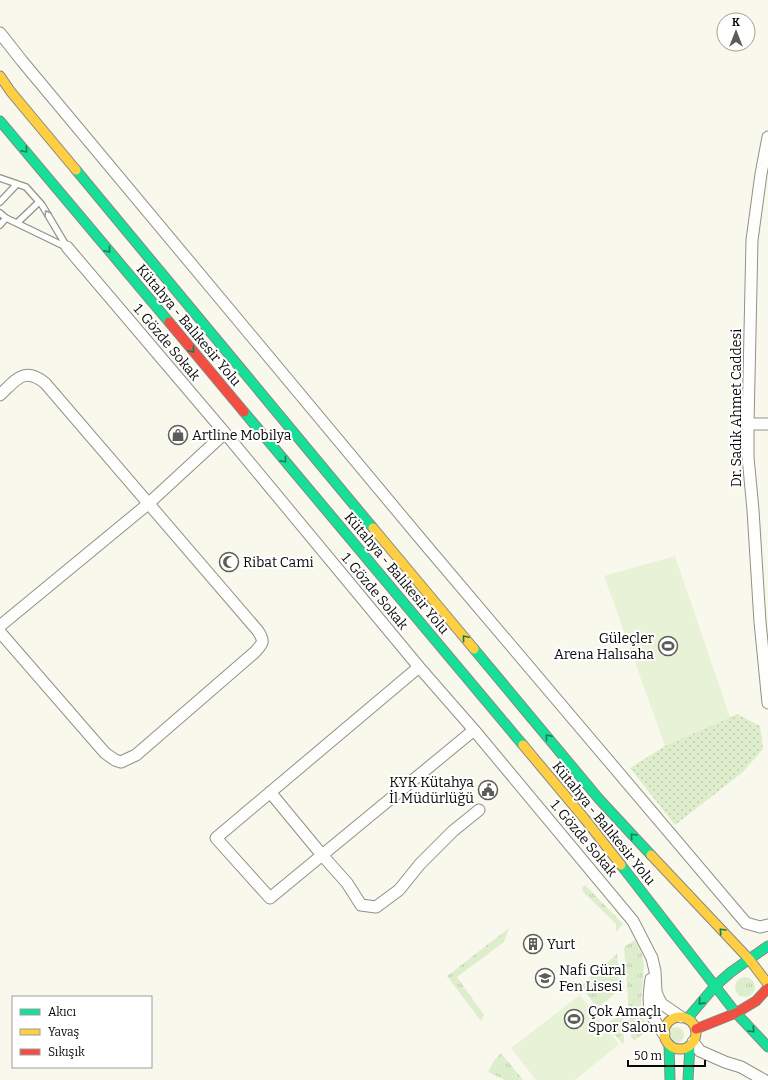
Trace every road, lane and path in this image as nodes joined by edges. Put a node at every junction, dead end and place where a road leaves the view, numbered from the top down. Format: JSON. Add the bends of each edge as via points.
{"nodes":[{"id":1,"x":0,"y":33,"type":"edge"},
{"id":2,"x":0,"y":76,"type":"edge"},
{"id":3,"x":0,"y":120,"type":"edge"},
{"id":4,"x":768,"y":137,"type":"edge"},
{"id":5,"x":0,"y":178,"type":"edge"},
{"id":6,"x":17,"y":184,"type":"junction"},
{"id":7,"x":0,"y":202,"type":"edge"},
{"id":8,"x":39,"y":202,"type":"junction"},
{"id":9,"x":0,"y":213,"type":"edge"},
{"id":10,"x":6,"y":218,"type":"junction"},
{"id":11,"x":17,"y":223,"type":"junction"},
{"id":12,"x":0,"y":225,"type":"edge"},
{"id":13,"x":67,"y":247,"type":"junction"},
{"id":14,"x":0,"y":395,"type":"edge"},
{"id":15,"x":748,"y":424,"type":"junction"},
{"id":16,"x":768,"y":424,"type":"edge"},
{"id":17,"x":225,"y":433,"type":"junction"},
{"id":18,"x":148,"y":504,"type":"junction"},
{"id":19,"x":0,"y":626,"type":"edge"},
{"id":20,"x":0,"y":632,"type":"edge"},
{"id":21,"x":419,"y":668,"type":"junction"},
{"id":22,"x":768,"y":703,"type":"edge"},
{"id":23,"x":474,"y":730,"type":"junction"},
{"id":24,"x":270,"y":792,"type":"junction"},
{"id":25,"x":479,"y":810,"type":"dead end"},
{"id":26,"x":322,"y":855,"type":"junction"},
{"id":27,"x":768,"y":925,"type":"edge"},
{"id":28,"x":768,"y":946,"type":"edge"},
{"id":29,"x":652,"y":958,"type":"junction"},
{"id":30,"x":749,"y":959,"type":"junction"},
{"id":31,"x":768,"y":984,"type":"edge"},
{"id":32,"x":715,"y":986,"type":"junction"},
{"id":33,"x":768,"y":988,"type":"edge"},
{"id":34,"x":736,"y":1013,"type":"junction"},
{"id":35,"x":684,"y":1018,"type":"junction"},
{"id":36,"x":696,"y":1029,"type":"junction"},
{"id":37,"x":666,"y":1039,"type":"junction"},
{"id":38,"x":692,"y":1044,"type":"junction"},
{"id":39,"x":768,"y":1047,"type":"edge"},
{"id":40,"x":670,"y":1080,"type":"edge"},
{"id":41,"x":688,"y":1080,"type":"edge"},
{"id":42,"x":764,"y":1080,"type":"edge"}],
"edges":[{"from":1,"to":27,"type":"street","via":[[746,923],[760,927]]},
{"from":30,"to":2,"type":"main road","name":"Kütahya - Balıkesir Yolu","one_way":true,"via":[[599,799]]},
{"from":3,"to":32,"type":"main road","name":"Kütahya - Balıkesir Yolu","one_way":true,"via":[[584,818]]},
{"from":4,"to":15,"type":"street","name":"Dr. Sadık Ahmet Caddesi","via":[[752,240]]},
{"from":5,"to":6,"type":"lane"},
{"from":6,"to":7,"type":"lane"},
{"from":6,"to":8,"type":"lane","via":[[26,187]]},
{"from":8,"to":11,"type":"lane"},
{"from":13,"to":8,"type":"lane","one_way":true},
{"from":9,"to":10,"type":"lane"},
{"from":10,"to":11,"type":"lane"},
{"from":10,"to":12,"type":"lane"},
{"from":11,"to":13,"type":"lane"},
{"from":13,"to":17,"type":"street","name":"1. Gözde Sokak"},
{"from":14,"to":18,"type":"street","via":[[21,376],[37,377],[45,383]]},
{"from":15,"to":16,"type":"street"},
{"from":15,"to":22,"type":"street","name":"Dr. Sadık Ahmet Caddesi","via":[[748,457]]},
{"from":17,"to":18,"type":"street"},
{"from":17,"to":21,"type":"street","name":"1. Gözde Sokak"},
{"from":18,"to":19,"type":"street"},
{"from":18,"to":20,"type":"street","via":[[263,639],[255,652],[136,755],[121,762],[105,753]]},
{"from":21,"to":23,"type":"street","name":"1. Gözde Sokak"},
{"from":21,"to":24,"type":"street"},
{"from":23,"to":26,"type":"street"},
{"from":23,"to":29,"type":"street","name":"1. Gözde Sokak","via":[[633,920]]},
{"from":24,"to":26,"type":"street"},
{"from":24,"to":26,"type":"street","via":[[216,838],[270,898]]},
{"from":25,"to":26,"type":"street","via":[[453,831],[420,864],[399,890],[376,907],[361,904],[347,882]]},
{"from":28,"to":30,"type":"main road"},
{"from":29,"to":35,"type":"street","via":[[659,1000]]},
{"from":29,"to":37,"type":"street","via":[[650,1010]]},
{"from":30,"to":31,"type":"main road","name":"Kütahya - Balıkesir Yolu"},
{"from":30,"to":32,"type":"main road"},
{"from":32,"to":34,"type":"main road","name":"Kütahya - Balıkesir Yolu"},
{"from":32,"to":35,"type":"main road","one_way":true},
{"from":33,"to":34,"type":"main road","via":[[756,1000]]},
{"from":34,"to":36,"type":"main road"},
{"from":34,"to":39,"type":"main road","name":"Kütahya - Balıkesir Yolu","one_way":true},
{"from":35,"to":36,"type":"main road","via":[[691,1021]]},
{"from":35,"to":37,"type":"main road","via":[[670,1020],[667,1024]]},
{"from":36,"to":38,"type":"main road"},
{"from":37,"to":38,"type":"main road","via":[[672,1047],[682,1049]]},
{"from":37,"to":40,"type":"main road"},
{"from":38,"to":41,"type":"main road"},
{"from":38,"to":42,"type":"street","via":[[700,1051],[741,1067]]}]}
